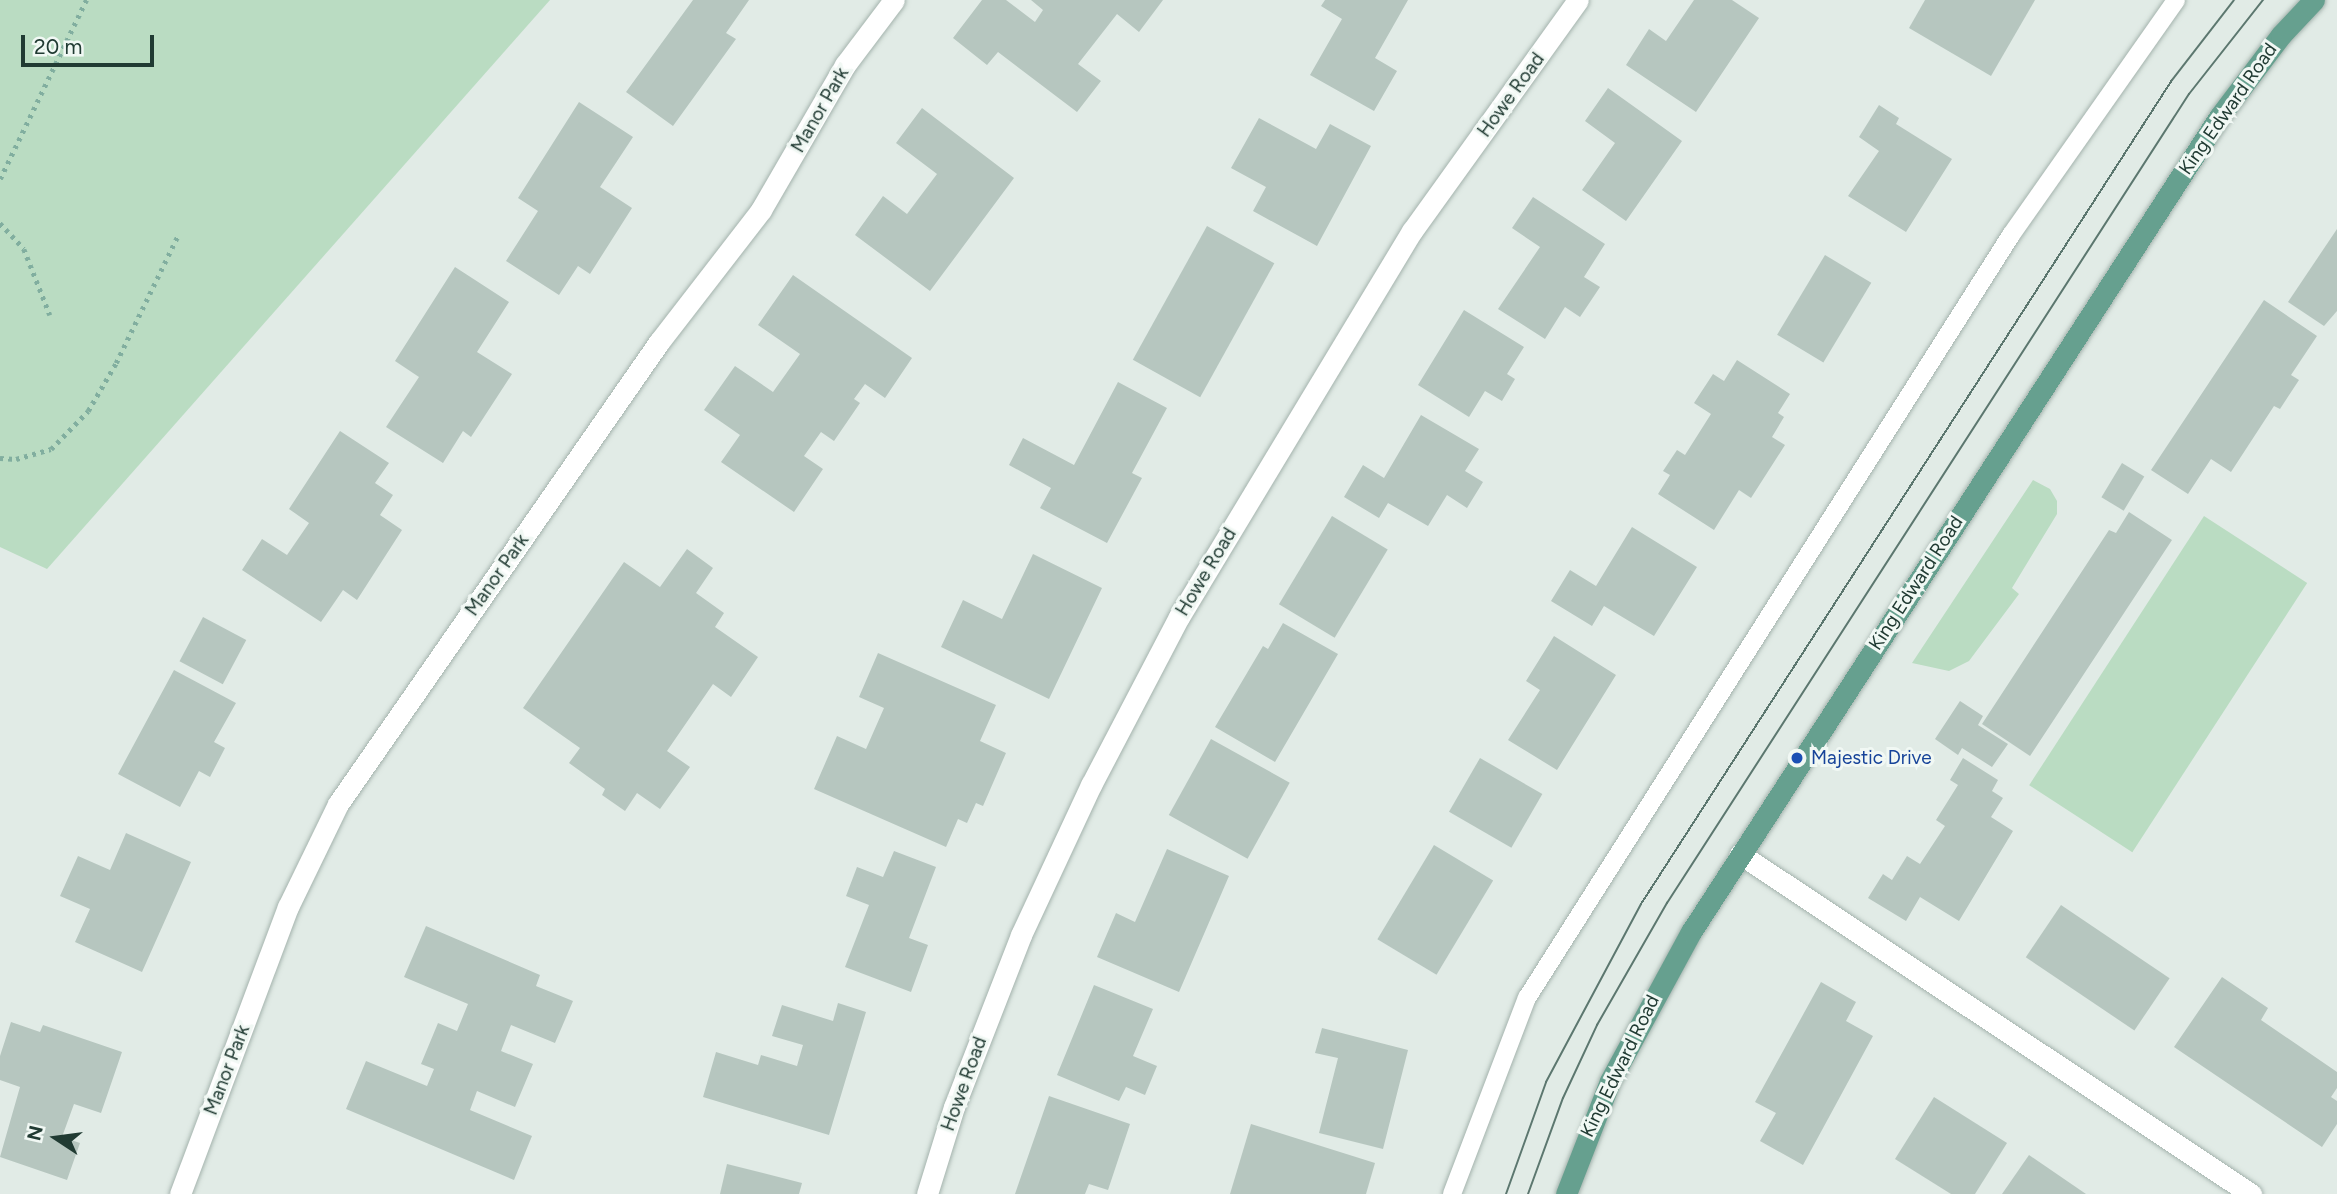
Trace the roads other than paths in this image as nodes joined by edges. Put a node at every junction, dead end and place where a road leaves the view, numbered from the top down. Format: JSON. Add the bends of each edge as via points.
{"nodes":[{"id":1,"x":894,"y":0,"type":"edge"},
{"id":2,"x":1578,"y":0,"type":"edge"},
{"id":3,"x":2176,"y":0,"type":"edge"},
{"id":4,"x":2314,"y":0,"type":"edge"},
{"id":5,"x":1740,"y":854,"type":"junction"},
{"id":6,"x":180,"y":1194,"type":"edge"},
{"id":7,"x":928,"y":1194,"type":"edge"},
{"id":8,"x":1452,"y":1194,"type":"edge"},
{"id":9,"x":1566,"y":1194,"type":"edge"},
{"id":10,"x":2251,"y":1194,"type":"edge"}],
"edges":[{"from":1,"to":6,"type":"street","name":"Manor Park","via":[[845,65],[761,210],[659,342],[338,804],[288,907]]},
{"from":2,"to":7,"type":"street","name":"Howe Road","via":[[1412,231],[1179,617],[1091,785],[1021,935],[954,1107]]},
{"from":3,"to":8,"type":"lane","via":[[2004,247],[1527,998]]},
{"from":4,"to":5,"type":"main road","name":"King Edward Road","via":[[2281,35],[2219,117]]},
{"from":5,"to":9,"type":"main road","name":"King Edward Road","via":[[1647,1008],[1610,1081]]},
{"from":5,"to":10,"type":"street"}]}
